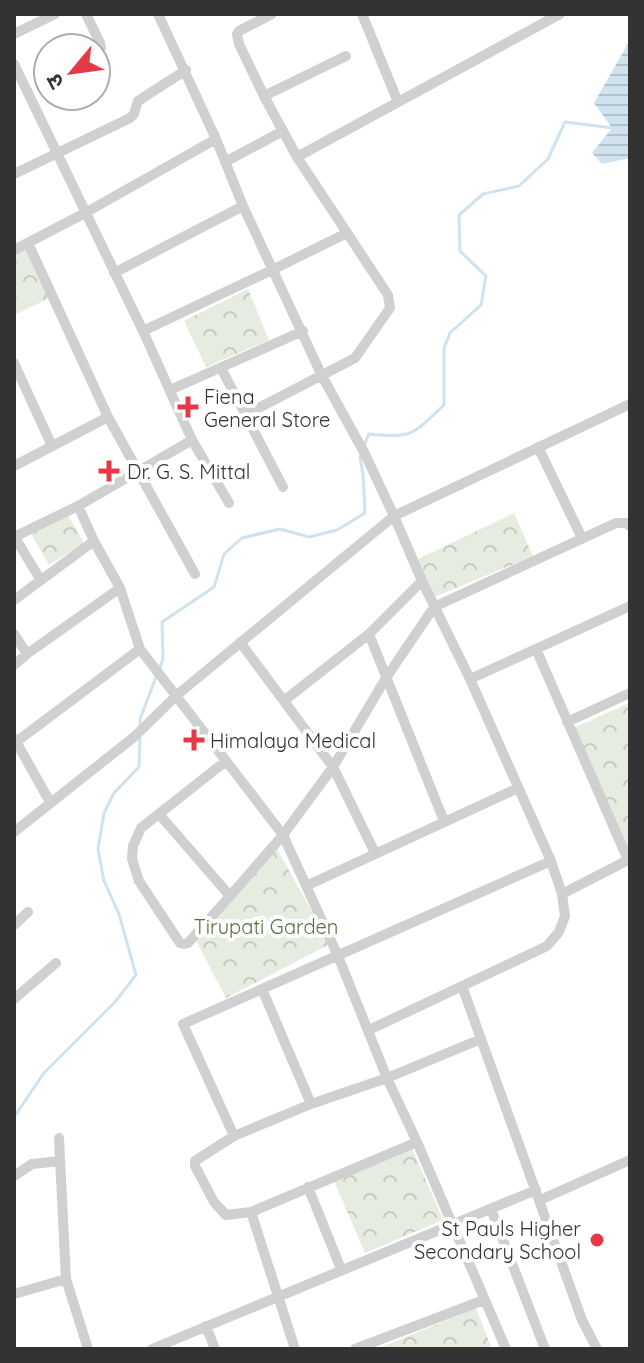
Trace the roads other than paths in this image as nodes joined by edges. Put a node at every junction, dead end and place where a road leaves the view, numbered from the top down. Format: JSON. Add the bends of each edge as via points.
{"nodes":[{"id":1,"x":55,"y":14,"type":"edge"},
{"id":2,"x":158,"y":14,"type":"edge"},
{"id":3,"x":272,"y":14,"type":"edge"},
{"id":4,"x":362,"y":14,"type":"edge"},
{"id":5,"x":560,"y":14,"type":"edge"},
{"id":6,"x":14,"y":34,"type":"edge"},
{"id":7,"x":346,"y":56,"type":"dead end"},
{"id":8,"x":14,"y":64,"type":"edge"},
{"id":9,"x":186,"y":70,"type":"junction"},
{"id":10,"x":264,"y":96,"type":"junction"},
{"id":11,"x":398,"y":102,"type":"junction"},
{"id":12,"x":283,"y":131,"type":"junction"},
{"id":13,"x":216,"y":139,"type":"junction"},
{"id":14,"x":56,"y":153,"type":"junction"},
{"id":15,"x":297,"y":157,"type":"junction"},
{"id":16,"x":225,"y":162,"type":"junction"},
{"id":17,"x":14,"y":174,"type":"edge"},
{"id":18,"x":243,"y":206,"type":"junction"},
{"id":19,"x":85,"y":213,"type":"junction"},
{"id":20,"x":347,"y":233,"type":"junction"},
{"id":21,"x":28,"y":243,"type":"junction"},
{"id":22,"x":14,"y":250,"type":"edge"},
{"id":23,"x":274,"y":269,"type":"junction"},
{"id":24,"x":114,"y":273,"type":"junction"},
{"id":25,"x":143,"y":331,"type":"junction"},
{"id":26,"x":303,"y":331,"type":"junction"},
{"id":27,"x":14,"y":363,"type":"edge"},
{"id":28,"x":221,"y":368,"type":"junction"},
{"id":29,"x":322,"y":376,"type":"junction"},
{"id":30,"x":170,"y":390,"type":"junction"},
{"id":31,"x":630,"y":404,"type":"edge"},
{"id":32,"x":245,"y":415,"type":"junction"},
{"id":33,"x":108,"y":417,"type":"junction"},
{"id":34,"x":192,"y":440,"type":"junction"},
{"id":35,"x":52,"y":446,"type":"junction"},
{"id":36,"x":538,"y":447,"type":"junction"},
{"id":37,"x":14,"y":466,"type":"edge"},
{"id":38,"x":138,"y":470,"type":"junction"},
{"id":39,"x":283,"y":487,"type":"dead end"},
{"id":40,"x":229,"y":503,"type":"dead end"},
{"id":41,"x":78,"y":506,"type":"junction"},
{"id":42,"x":394,"y":516,"type":"junction"},
{"id":43,"x":630,"y":526,"type":"edge"},
{"id":44,"x":14,"y":536,"type":"edge"},
{"id":45,"x":582,"y":538,"type":"junction"},
{"id":46,"x":94,"y":541,"type":"junction"},
{"id":47,"x":195,"y":574,"type":"dead end"},
{"id":48,"x":40,"y":579,"type":"junction"},
{"id":49,"x":422,"y":581,"type":"junction"},
{"id":50,"x":120,"y":588,"type":"junction"},
{"id":51,"x":14,"y":600,"type":"edge"},
{"id":52,"x":630,"y":606,"type":"edge"},
{"id":53,"x":434,"y":607,"type":"junction"},
{"id":54,"x":14,"y":634,"type":"edge"},
{"id":55,"x":369,"y":634,"type":"junction"},
{"id":56,"x":240,"y":642,"type":"junction"},
{"id":57,"x":140,"y":649,"type":"junction"},
{"id":58,"x":536,"y":649,"type":"junction"},
{"id":59,"x":27,"y":654,"type":"junction"},
{"id":60,"x":14,"y":665,"type":"edge"},
{"id":61,"x":386,"y":678,"type":"junction"},
{"id":62,"x":470,"y":679,"type":"junction"},
{"id":63,"x":630,"y":693,"type":"edge"},
{"id":64,"x":177,"y":695,"type":"junction"},
{"id":65,"x":285,"y":700,"type":"junction"},
{"id":66,"x":567,"y":722,"type":"junction"},
{"id":67,"x":15,"y":740,"type":"edge"},
{"id":68,"x":226,"y":761,"type":"junction"},
{"id":69,"x":333,"y":767,"type":"junction"},
{"id":70,"x":518,"y":788,"type":"junction"},
{"id":71,"x":50,"y":802,"type":"junction"},
{"id":72,"x":159,"y":814,"type":"junction"},
{"id":73,"x":444,"y":821,"type":"junction"},
{"id":74,"x":14,"y":832,"type":"edge"},
{"id":75,"x":283,"y":835,"type":"junction"},
{"id":76,"x":375,"y":853,"type":"junction"},
{"id":77,"x":629,"y":860,"type":"edge"},
{"id":78,"x":551,"y":861,"type":"junction"},
{"id":79,"x":306,"y":886,"type":"junction"},
{"id":80,"x":562,"y":894,"type":"junction"},
{"id":81,"x":230,"y":896,"type":"junction"},
{"id":82,"x":28,"y":912,"type":"dead end"},
{"id":83,"x":14,"y":925,"type":"edge"},
{"id":84,"x":338,"y":956,"type":"junction"},
{"id":85,"x":56,"y":963,"type":"dead end"},
{"id":86,"x":462,"y":986,"type":"junction"},
{"id":87,"x":262,"y":989,"type":"junction"},
{"id":88,"x":14,"y":999,"type":"edge"},
{"id":89,"x":369,"y":1030,"type":"junction"},
{"id":90,"x":481,"y":1039,"type":"junction"},
{"id":91,"x":387,"y":1078,"type":"junction"},
{"id":92,"x":311,"y":1104,"type":"junction"},
{"id":93,"x":234,"y":1136,"type":"junction"},
{"id":94,"x":59,"y":1138,"type":"dead end"},
{"id":95,"x":417,"y":1142,"type":"junction"},
{"id":96,"x":630,"y":1160,"type":"edge"},
{"id":97,"x":60,"y":1161,"type":"junction"},
{"id":98,"x":14,"y":1176,"type":"edge"},
{"id":99,"x":308,"y":1187,"type":"junction"},
{"id":100,"x":538,"y":1195,"type":"junction"},
{"id":101,"x":491,"y":1209,"type":"junction"},
{"id":102,"x":251,"y":1212,"type":"junction"},
{"id":103,"x":451,"y":1226,"type":"junction"},
{"id":104,"x":341,"y":1269,"type":"junction"},
{"id":105,"x":66,"y":1279,"type":"junction"},
{"id":106,"x":14,"y":1294,"type":"edge"},
{"id":107,"x":277,"y":1298,"type":"junction"},
{"id":108,"x":484,"y":1300,"type":"junction"},
{"id":109,"x":206,"y":1326,"type":"junction"},
{"id":110,"x":373,"y":1346,"type":"edge"},
{"id":111,"x":88,"y":1349,"type":"edge"},
{"id":112,"x":152,"y":1349,"type":"edge"},
{"id":113,"x":215,"y":1349,"type":"edge"},
{"id":114,"x":295,"y":1349,"type":"edge"},
{"id":115,"x":355,"y":1349,"type":"edge"},
{"id":116,"x":506,"y":1349,"type":"edge"},
{"id":117,"x":545,"y":1349,"type":"edge"},
{"id":118,"x":597,"y":1349,"type":"edge"}],
"edges":[{"from":1,"to":6,"type":"street"},
{"from":2,"to":9,"type":"street"},
{"from":3,"to":10,"type":"street","via":[[237,34]]},
{"from":4,"to":11,"type":"street"},
{"from":5,"to":11,"type":"street"},
{"from":7,"to":10,"type":"street"},
{"from":8,"to":14,"type":"street"},
{"from":9,"to":13,"type":"street"},
{"from":9,"to":14,"type":"street","via":[[138,101],[130,118]]},
{"from":10,"to":12,"type":"street"},
{"from":11,"to":15,"type":"street"},
{"from":12,"to":15,"type":"street"},
{"from":12,"to":16,"type":"street"},
{"from":13,"to":16,"type":"street"},
{"from":13,"to":19,"type":"street"},
{"from":14,"to":17,"type":"street"},
{"from":14,"to":19,"type":"street"},
{"from":15,"to":20,"type":"street"},
{"from":16,"to":18,"type":"street"},
{"from":18,"to":23,"type":"street"},
{"from":18,"to":24,"type":"street"},
{"from":19,"to":21,"type":"street"},
{"from":19,"to":24,"type":"street"},
{"from":20,"to":23,"type":"street"},
{"from":20,"to":29,"type":"street","via":[[388,295],[390,308],[355,358]]},
{"from":21,"to":22,"type":"street"},
{"from":21,"to":33,"type":"street"},
{"from":23,"to":25,"type":"street"},
{"from":23,"to":26,"type":"street"},
{"from":24,"to":25,"type":"street"},
{"from":25,"to":30,"type":"street"},
{"from":26,"to":28,"type":"street"},
{"from":26,"to":29,"type":"street"},
{"from":27,"to":35,"type":"street"},
{"from":28,"to":30,"type":"street"},
{"from":28,"to":32,"type":"street"},
{"from":29,"to":32,"type":"street"},
{"from":29,"to":42,"type":"street"},
{"from":30,"to":34,"type":"street"},
{"from":31,"to":36,"type":"street"},
{"from":32,"to":39,"type":"street"},
{"from":33,"to":35,"type":"street"},
{"from":33,"to":38,"type":"street"},
{"from":34,"to":38,"type":"street"},
{"from":34,"to":40,"type":"street"},
{"from":35,"to":37,"type":"street"},
{"from":36,"to":42,"type":"street"},
{"from":36,"to":45,"type":"street"},
{"from":38,"to":41,"type":"street"},
{"from":38,"to":47,"type":"street"},
{"from":41,"to":44,"type":"street"},
{"from":41,"to":46,"type":"street"},
{"from":42,"to":49,"type":"street"},
{"from":42,"to":56,"type":"street"},
{"from":43,"to":45,"type":"street","via":[[616,523]]},
{"from":44,"to":48,"type":"street"},
{"from":45,"to":53,"type":"street"},
{"from":46,"to":48,"type":"street"},
{"from":46,"to":50,"type":"street"},
{"from":48,"to":51,"type":"street"},
{"from":49,"to":53,"type":"street"},
{"from":49,"to":55,"type":"street"},
{"from":50,"to":57,"type":"street"},
{"from":50,"to":59,"type":"street"},
{"from":52,"to":58,"type":"street"},
{"from":53,"to":61,"type":"street"},
{"from":53,"to":62,"type":"street"},
{"from":54,"to":59,"type":"street"},
{"from":55,"to":61,"type":"street"},
{"from":55,"to":65,"type":"street"},
{"from":56,"to":64,"type":"street"},
{"from":56,"to":65,"type":"street"},
{"from":57,"to":64,"type":"street"},
{"from":57,"to":67,"type":"street"},
{"from":58,"to":62,"type":"street"},
{"from":58,"to":66,"type":"street"},
{"from":59,"to":60,"type":"street"},
{"from":61,"to":69,"type":"street"},
{"from":61,"to":73,"type":"street"},
{"from":62,"to":70,"type":"street"},
{"from":63,"to":66,"type":"street"},
{"from":64,"to":68,"type":"street"},
{"from":64,"to":71,"type":"street","via":[[134,737]]},
{"from":65,"to":69,"type":"street"},
{"from":66,"to":77,"type":"street"},
{"from":67,"to":71,"type":"street"},
{"from":68,"to":72,"type":"street"},
{"from":68,"to":75,"type":"street"},
{"from":69,"to":75,"type":"street"},
{"from":69,"to":76,"type":"street"},
{"from":70,"to":73,"type":"street"},
{"from":70,"to":78,"type":"street"},
{"from":71,"to":74,"type":"street"},
{"from":72,"to":81,"type":"street"},
{"from":72,"to":81,"type":"street","via":[[141,828],[132,859],[139,881],[180,943],[188,943]]},
{"from":73,"to":76,"type":"street"},
{"from":75,"to":79,"type":"street"},
{"from":75,"to":81,"type":"street"},
{"from":76,"to":79,"type":"street"},
{"from":77,"to":80,"type":"street"},
{"from":78,"to":80,"type":"street"},
{"from":78,"to":84,"type":"street"},
{"from":79,"to":84,"type":"street"},
{"from":80,"to":86,"type":"street","via":[[565,916],[547,946]]},
{"from":82,"to":83,"type":"street"},
{"from":84,"to":87,"type":"street"},
{"from":84,"to":89,"type":"street"},
{"from":85,"to":88,"type":"street"},
{"from":86,"to":89,"type":"street"},
{"from":86,"to":90,"type":"street"},
{"from":87,"to":92,"type":"street"},
{"from":87,"to":93,"type":"street","via":[[183,1024]]},
{"from":89,"to":91,"type":"street"},
{"from":90,"to":91,"type":"street"},
{"from":90,"to":100,"type":"street"},
{"from":91,"to":92,"type":"street"},
{"from":91,"to":95,"type":"street"},
{"from":92,"to":93,"type":"street"},
{"from":93,"to":102,"type":"street","via":[[195,1166],[226,1215]]},
{"from":94,"to":97,"type":"street"},
{"from":95,"to":99,"type":"street"},
{"from":95,"to":103,"type":"street"},
{"from":96,"to":100,"type":"street"},
{"from":97,"to":98,"type":"street","via":[[32,1164]]},
{"from":97,"to":105,"type":"street"},
{"from":99,"to":102,"type":"street"},
{"from":99,"to":104,"type":"street"},
{"from":100,"to":101,"type":"street"},
{"from":100,"to":118,"type":"street"},
{"from":101,"to":103,"type":"street"},
{"from":101,"to":117,"type":"street"},
{"from":102,"to":107,"type":"street"},
{"from":103,"to":104,"type":"street"},
{"from":103,"to":108,"type":"street"},
{"from":104,"to":107,"type":"street"},
{"from":105,"to":106,"type":"street"},
{"from":105,"to":111,"type":"street"},
{"from":107,"to":109,"type":"street"},
{"from":107,"to":114,"type":"street"},
{"from":108,"to":110,"type":"street"},
{"from":108,"to":116,"type":"street"},
{"from":109,"to":112,"type":"street"},
{"from":109,"to":113,"type":"street"},
{"from":110,"to":115,"type":"street"}]}
